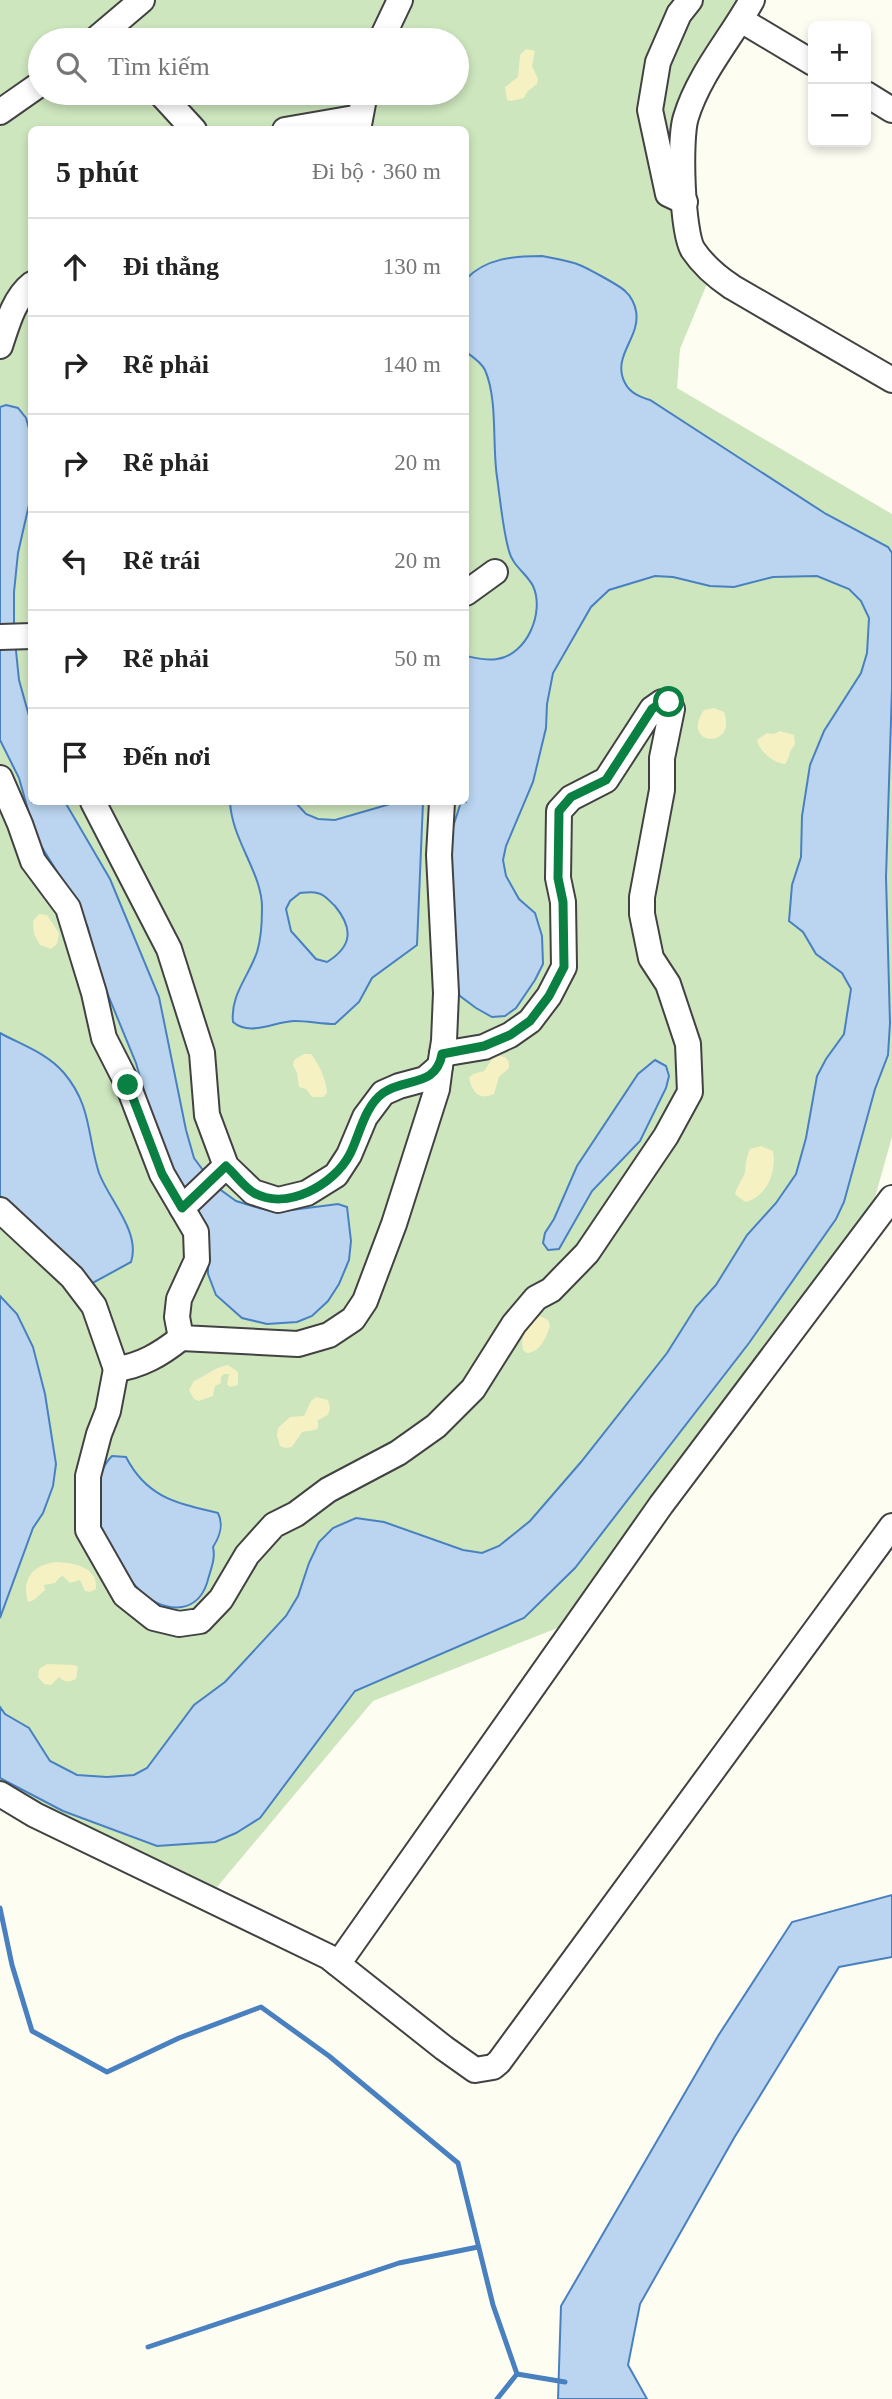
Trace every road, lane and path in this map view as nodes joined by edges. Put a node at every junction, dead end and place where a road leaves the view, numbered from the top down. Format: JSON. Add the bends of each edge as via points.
{"nodes":[{"id":1,"x":142,"y":0,"type":"edge"},
{"id":2,"x":400,"y":0,"type":"edge"},
{"id":3,"x":690,"y":0,"type":"edge"},
{"id":4,"x":747,"y":10,"type":"edge"},
{"id":5,"x":114,"y":28,"type":"edge"},
{"id":6,"x":387,"y":28,"type":"edge"},
{"id":7,"x":808,"y":59,"type":"edge"},
{"id":8,"x":28,"y":92,"type":"edge"},
{"id":9,"x":871,"y":97,"type":"edge"},
{"id":10,"x":171,"y":105,"type":"edge"},
{"id":11,"x":363,"y":105,"type":"edge"},
{"id":12,"x":892,"y":110,"type":"edge"},
{"id":13,"x":0,"y":112,"type":"edge"},
{"id":14,"x":359,"y":123,"type":"edge"},
{"id":15,"x":190,"y":126,"type":"edge"},
{"id":16,"x":327,"y":126,"type":"edge"},
{"id":17,"x":685,"y":202,"type":"junction"},
{"id":18,"x":28,"y":287,"type":"edge"},
{"id":19,"x":0,"y":346,"type":"edge"},
{"id":20,"x":892,"y":380,"type":"edge"},
{"id":21,"x":495,"y":572,"type":"dead end"},
{"id":22,"x":469,"y":591,"type":"edge"},
{"id":23,"x":28,"y":636,"type":"edge"},
{"id":24,"x":0,"y":637,"type":"edge"},
{"id":25,"x":0,"y":778,"type":"edge"},
{"id":26,"x":95,"y":805,"type":"edge"},
{"id":27,"x":442,"y":805,"type":"edge"},
{"id":28,"x":441,"y":1060,"type":"junction"},
{"id":29,"x":224,"y":1169,"type":"junction"},
{"id":30,"x":892,"y":1198,"type":"edge"},
{"id":31,"x":184,"y":1207,"type":"junction"},
{"id":32,"x":0,"y":1210,"type":"edge"},
{"id":33,"x":181,"y":1338,"type":"junction"},
{"id":34,"x":116,"y":1369,"type":"junction"},
{"id":35,"x":892,"y":1526,"type":"edge"},
{"id":36,"x":0,"y":1794,"type":"edge"},
{"id":37,"x":338,"y":1964,"type":"junction"}],
"edges":[{"from":1,"to":5,"type":"street"},
{"from":2,"to":6,"type":"street"},
{"from":3,"to":17,"type":"street","via":[[658,62],[650,110],[668,194]]},
{"from":4,"to":7,"type":"street"},
{"from":4,"to":17,"type":"street","via":[[712,63],[686,116],[682,135]]},
{"from":8,"to":13,"type":"street"},
{"from":9,"to":12,"type":"street"},
{"from":10,"to":15,"type":"street"},
{"from":11,"to":14,"type":"street"},
{"from":14,"to":16,"type":"street"},
{"from":17,"to":20,"type":"street","via":[[692,248],[715,276]]},
{"from":18,"to":19,"type":"street","via":[[10,315]]},
{"from":21,"to":22,"type":"street"},
{"from":23,"to":24,"type":"street"},
{"from":25,"to":31,"type":"street","via":[[33,861],[68,908],[104,1038],[128,1085],[162,1174]]},
{"from":26,"to":29,"type":"street","via":[[169,949],[202,1053],[207,1115]]},
{"from":27,"to":28,"type":"street","via":[[439,855],[446,993]]},
{"from":28,"to":29,"type":"street","via":[[425,1079],[383,1093],[365,1117],[336,1175],[307,1193],[278,1200],[253,1192]]},
{"from":28,"to":33,"type":"street","via":[[394,1224],[369,1291],[353,1319],[329,1335],[298,1343]]},
{"from":28,"to":34,"type":"street","via":[[510,1035],[530,1021],[549,996],[564,967],[559,811],[571,797],[606,780],[652,709],[669,702],[663,790],[642,914],[651,958],[668,984],[688,1044],[690,1092],[587,1253],[551,1290],[536,1298],[472,1389],[436,1426],[274,1525],[247,1555],[221,1600],[200,1621],[179,1624],[154,1618],[125,1595],[88,1530],[88,1476]]},
{"from":29,"to":31,"type":"street"},
{"from":30,"to":37,"type":"street","via":[[661,1505]]},
{"from":31,"to":33,"type":"street","via":[[196,1232],[197,1260],[179,1299]]},
{"from":32,"to":34,"type":"street","via":[[72,1277],[94,1306]]},
{"from":33,"to":34,"type":"street","via":[[133,1367]]},
{"from":35,"to":37,"type":"street","via":[[493,2067],[475,2070]]},
{"from":36,"to":37,"type":"street"}]}
